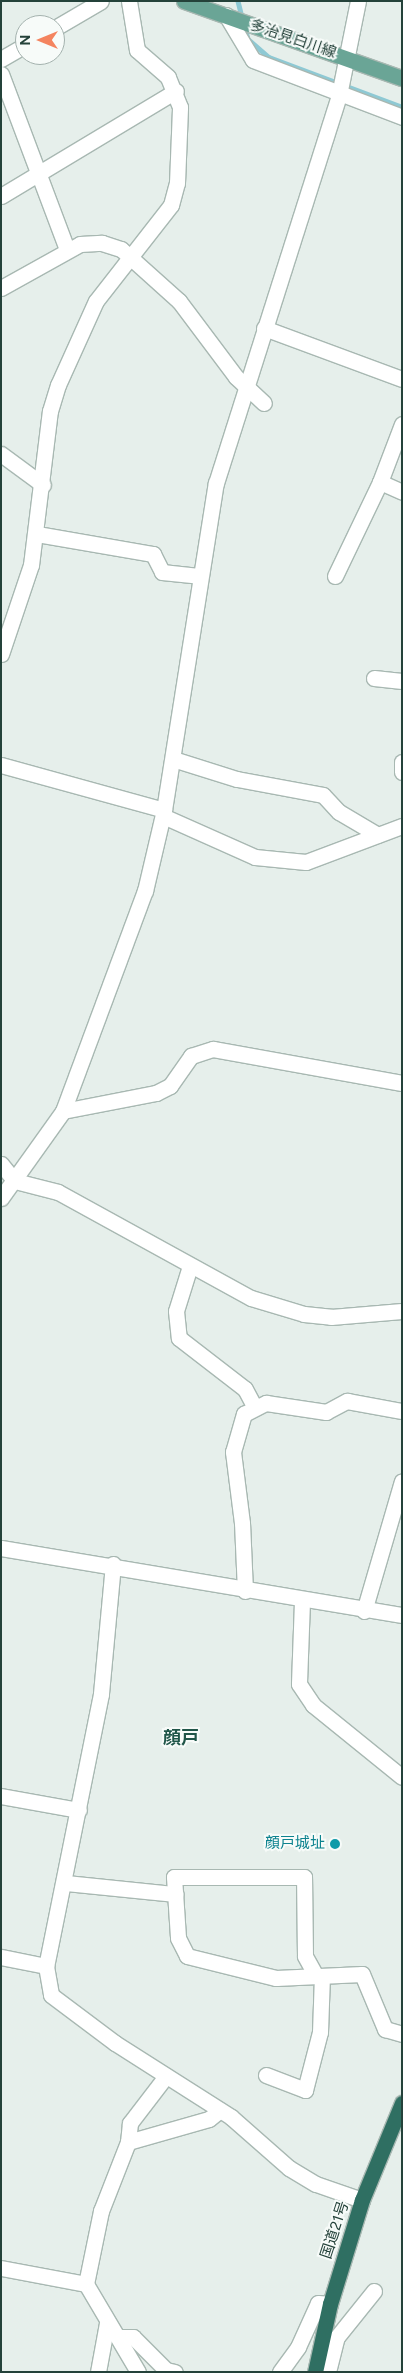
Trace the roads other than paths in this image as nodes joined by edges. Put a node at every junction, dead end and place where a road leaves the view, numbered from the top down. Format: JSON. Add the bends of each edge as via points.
{"nodes":[{"id":1,"x":100,"y":1,"type":"edge"},
{"id":2,"x":129,"y":1,"type":"edge"},
{"id":3,"x":184,"y":1,"type":"edge"},
{"id":4,"x":358,"y":1,"type":"edge"},
{"id":5,"x":226,"y":15,"type":"junction"},
{"id":6,"x":65,"y":22,"type":"edge"},
{"id":7,"x":15,"y":51,"type":"edge"},
{"id":8,"x":1,"y":59,"type":"edge"},
{"id":9,"x":346,"y":63,"type":"junction"},
{"id":10,"x":1,"y":74,"type":"edge"},
{"id":11,"x":402,"y":78,"type":"edge"},
{"id":12,"x":176,"y":91,"type":"junction"},
{"id":13,"x":339,"y":92,"type":"junction"},
{"id":14,"x":402,"y":117,"type":"edge"},
{"id":15,"x":38,"y":173,"type":"junction"},
{"id":16,"x":1,"y":196,"type":"edge"},
{"id":17,"x":67,"y":250,"type":"junction"},
{"id":18,"x":132,"y":258,"type":"junction"},
{"id":19,"x":1,"y":288,"type":"edge"},
{"id":20,"x":264,"y":328,"type":"junction"},
{"id":21,"x":402,"y":379,"type":"edge"},
{"id":22,"x":244,"y":387,"type":"junction"},
{"id":23,"x":264,"y":403,"type":"dead end"},
{"id":24,"x":402,"y":424,"type":"edge"},
{"id":25,"x":1,"y":454,"type":"edge"},
{"id":26,"x":380,"y":482,"type":"junction"},
{"id":27,"x":43,"y":486,"type":"junction"},
{"id":28,"x":402,"y":492,"type":"edge"},
{"id":29,"x":37,"y":534,"type":"junction"},
{"id":30,"x":199,"y":576,"type":"junction"},
{"id":31,"x":335,"y":576,"type":"dead end"},
{"id":32,"x":3,"y":647,"type":"edge"},
{"id":33,"x":374,"y":678,"type":"dead end"},
{"id":34,"x":402,"y":681,"type":"edge"},
{"id":35,"x":172,"y":759,"type":"junction"},
{"id":36,"x":402,"y":762,"type":"edge"},
{"id":37,"x":1,"y":765,"type":"edge"},
{"id":38,"x":402,"y":772,"type":"edge"},
{"id":39,"x":163,"y":813,"type":"junction"},
{"id":40,"x":402,"y":826,"type":"edge"},
{"id":41,"x":378,"y":835,"type":"junction"},
{"id":42,"x":402,"y":1083,"type":"edge"},
{"id":43,"x":63,"y":1111,"type":"junction"},
{"id":44,"x":1,"y":1164,"type":"edge"},
{"id":45,"x":15,"y":1181,"type":"junction"},
{"id":46,"x":1,"y":1198,"type":"edge"},
{"id":47,"x":190,"y":1266,"type":"junction"},
{"id":48,"x":402,"y":1311,"type":"edge"},
{"id":49,"x":254,"y":1406,"type":"junction"},
{"id":50,"x":402,"y":1411,"type":"edge"},
{"id":51,"x":402,"y":1481,"type":"edge"},
{"id":52,"x":1,"y":1548,"type":"edge"},
{"id":53,"x":113,"y":1564,"type":"junction"},
{"id":54,"x":245,"y":1591,"type":"junction"},
{"id":55,"x":302,"y":1602,"type":"junction"},
{"id":56,"x":364,"y":1611,"type":"junction"},
{"id":57,"x":402,"y":1615,"type":"edge"},
{"id":58,"x":402,"y":1777,"type":"edge"},
{"id":59,"x":1,"y":1796,"type":"edge"},
{"id":60,"x":79,"y":1810,"type":"junction"},
{"id":61,"x":66,"y":1883,"type":"junction"},
{"id":62,"x":175,"y":1894,"type":"junction"},
{"id":63,"x":1,"y":1957,"type":"edge"},
{"id":64,"x":46,"y":1966,"type":"junction"},
{"id":65,"x":319,"y":1976,"type":"junction"},
{"id":66,"x":402,"y":2034,"type":"edge"},
{"id":67,"x":266,"y":2075,"type":"dead end"},
{"id":68,"x":166,"y":2076,"type":"junction"},
{"id":69,"x":402,"y":2104,"type":"edge"},
{"id":70,"x":220,"y":2110,"type":"junction"},
{"id":71,"x":128,"y":2142,"type":"junction"},
{"id":72,"x":362,"y":2200,"type":"junction"},
{"id":73,"x":1,"y":2268,"type":"edge"},
{"id":74,"x":86,"y":2284,"type":"junction"},
{"id":75,"x":374,"y":2291,"type":"dead end"},
{"id":76,"x":330,"y":2304,"type":"junction"},
{"id":77,"x":107,"y":2323,"type":"junction"},
{"id":78,"x":322,"y":2335,"type":"junction"},
{"id":79,"x":118,"y":2337,"type":"junction"},
{"id":80,"x":337,"y":2337,"type":"junction"},
{"id":81,"x":98,"y":2372,"type":"edge"},
{"id":82,"x":138,"y":2372,"type":"edge"},
{"id":83,"x":175,"y":2372,"type":"edge"},
{"id":84,"x":280,"y":2372,"type":"edge"},
{"id":85,"x":314,"y":2372,"type":"edge"},
{"id":86,"x":328,"y":2372,"type":"edge"}],
"edges":[{"from":1,"to":6,"type":"street"},
{"from":2,"to":12,"type":"street","via":[[137,50],[168,77]]},
{"from":3,"to":5,"type":"main road","name":"多治見白川線"},
{"from":4,"to":9,"type":"street"},
{"from":5,"to":9,"type":"main road","name":"多治見白川線"},
{"from":5,"to":13,"type":"street","via":[[253,60]]},
{"from":7,"to":8,"type":"street"},
{"from":9,"to":11,"type":"main road","name":"多治見白川線"},
{"from":9,"to":13,"type":"street"},
{"from":10,"to":15,"type":"street"},
{"from":12,"to":15,"type":"street"},
{"from":12,"to":18,"type":"street","via":[[180,151],[171,205]]},
{"from":13,"to":14,"type":"street"},
{"from":13,"to":20,"type":"street"},
{"from":15,"to":16,"type":"street"},
{"from":15,"to":17,"type":"street"},
{"from":17,"to":18,"type":"street","via":[[102,243],[121,249]]},
{"from":17,"to":19,"type":"street"},
{"from":18,"to":22,"type":"street","via":[[180,301]]},
{"from":18,"to":27,"type":"street","via":[[96,301],[79,332],[50,411]]},
{"from":20,"to":21,"type":"street"},
{"from":20,"to":22,"type":"street"},
{"from":22,"to":23,"type":"street"},
{"from":22,"to":30,"type":"street","via":[[216,483]]},
{"from":24,"to":26,"type":"street"},
{"from":25,"to":27,"type":"street"},
{"from":26,"to":28,"type":"street"},
{"from":26,"to":31,"type":"street"},
{"from":27,"to":29,"type":"street"},
{"from":29,"to":30,"type":"street","via":[[153,554],[162,572]]},
{"from":29,"to":32,"type":"street","via":[[25,590]]},
{"from":30,"to":35,"type":"street"},
{"from":33,"to":34,"type":"street"},
{"from":35,"to":39,"type":"street"},
{"from":35,"to":41,"type":"street","via":[[237,779],[323,795],[339,812]]},
{"from":36,"to":38,"type":"street"},
{"from":37,"to":39,"type":"street"},
{"from":39,"to":41,"type":"street","via":[[235,849],[273,860],[306,862]]},
{"from":39,"to":43,"type":"street","via":[[130,938]]},
{"from":40,"to":41,"type":"street"},
{"from":42,"to":43,"type":"street","via":[[213,1049],[191,1056],[170,1086],[156,1093]]},
{"from":43,"to":45,"type":"street"},
{"from":44,"to":45,"type":"street"},
{"from":45,"to":46,"type":"street"},
{"from":45,"to":47,"type":"street","via":[[58,1192]]},
{"from":47,"to":48,"type":"street","via":[[251,1298],[304,1314],[331,1317]]},
{"from":47,"to":49,"type":"street","via":[[176,1311],[178,1338],[245,1389]]},
{"from":49,"to":50,"type":"street","via":[[266,1404],[326,1412],[347,1401],[364,1400]]},
{"from":49,"to":54,"type":"street","via":[[244,1414],[233,1452]]},
{"from":51,"to":56,"type":"street"},
{"from":52,"to":53,"type":"street"},
{"from":53,"to":54,"type":"street"},
{"from":53,"to":60,"type":"street","via":[[101,1694]]},
{"from":54,"to":55,"type":"street"},
{"from":55,"to":56,"type":"street"},
{"from":55,"to":58,"type":"street","via":[[299,1684],[312,1705]]},
{"from":56,"to":57,"type":"street"},
{"from":59,"to":60,"type":"street"},
{"from":60,"to":61,"type":"street"},
{"from":61,"to":62,"type":"street"},
{"from":61,"to":64,"type":"street"},
{"from":62,"to":65,"type":"street","via":[[178,1938],[187,1956],[276,1978]]},
{"from":62,"to":65,"type":"street","via":[[174,1877],[304,1877],[305,1956]]},
{"from":63,"to":64,"type":"street"},
{"from":64,"to":68,"type":"street","via":[[46,1982],[60,2006]]},
{"from":65,"to":66,"type":"street","via":[[362,1974],[385,2029]]},
{"from":65,"to":67,"type":"street","via":[[320,2032],[305,2090]]},
{"from":68,"to":70,"type":"street"},
{"from":68,"to":71,"type":"street","via":[[130,2123]]},
{"from":69,"to":72,"type":"highway","name":"国道21号"},
{"from":70,"to":71,"type":"street","via":[[209,2119]]},
{"from":70,"to":72,"type":"street","via":[[289,2168],[316,2184]]},
{"from":71,"to":74,"type":"street","via":[[101,2211]]},
{"from":72,"to":76,"type":"highway","name":"国道21号"},
{"from":73,"to":74,"type":"street"},
{"from":74,"to":77,"type":"street"},
{"from":75,"to":80,"type":"street"},
{"from":76,"to":78,"type":"highway","name":"国道21号"},
{"from":76,"to":84,"type":"street","via":[[318,2303],[298,2347]]},
{"from":77,"to":79,"type":"street"},
{"from":77,"to":81,"type":"street"},
{"from":78,"to":80,"type":"street"},
{"from":78,"to":85,"type":"highway","name":"国道21号"},
{"from":79,"to":82,"type":"street"},
{"from":79,"to":83,"type":"street","via":[[133,2337],[166,2370]]},
{"from":80,"to":86,"type":"street"}]}
